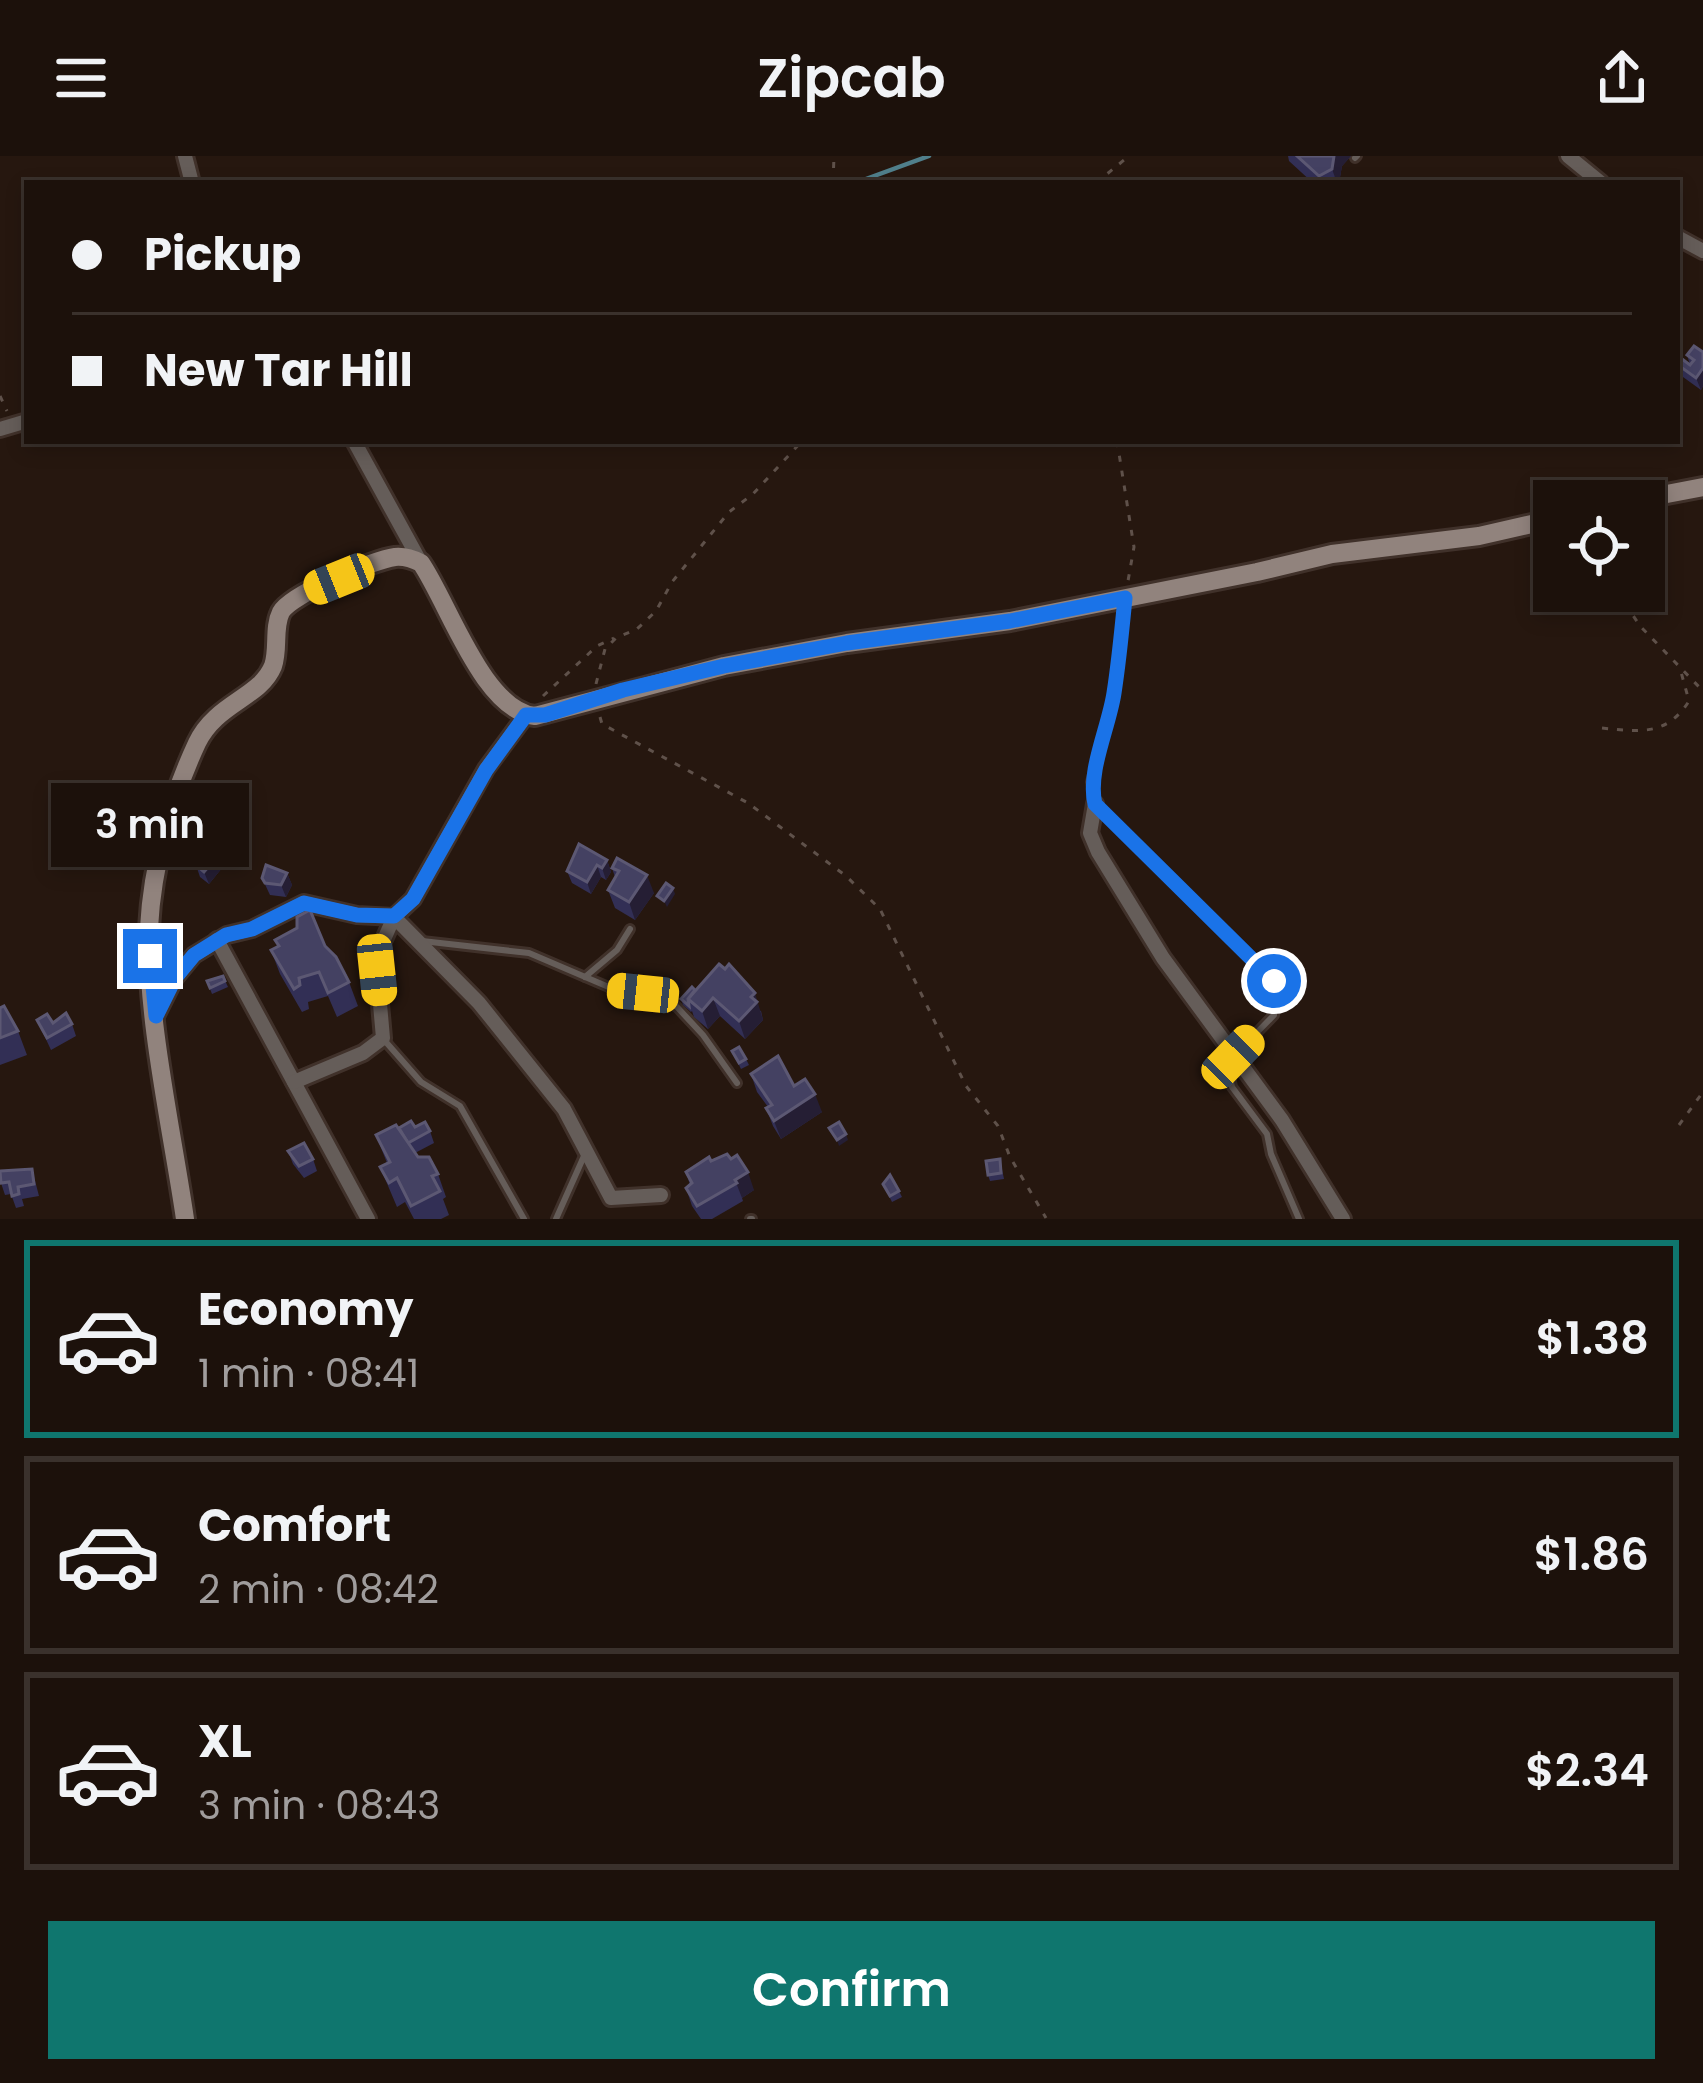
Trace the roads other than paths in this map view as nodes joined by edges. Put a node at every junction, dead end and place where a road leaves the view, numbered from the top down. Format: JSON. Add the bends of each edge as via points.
{"nodes":[{"id":1,"x":1568,"y":156,"type":"edge"},
{"id":2,"x":1597,"y":180,"type":"edge"},
{"id":3,"x":356,"y":444,"type":"edge"},
{"id":4,"x":1703,"y":487,"type":"edge"},
{"id":5,"x":1665,"y":494,"type":"edge"},
{"id":6,"x":1533,"y":524,"type":"edge"},
{"id":7,"x":421,"y":563,"type":"junction"},
{"id":8,"x":1125,"y":598,"type":"junction"},
{"id":9,"x":526,"y":715,"type":"junction"},
{"id":10,"x":1095,"y":804,"type":"junction"},
{"id":11,"x":394,"y":916,"type":"junction"},
{"id":12,"x":630,"y":929,"type":"dead end"},
{"id":13,"x":217,"y":940,"type":"junction"},
{"id":14,"x":418,"y":940,"type":"junction"},
{"id":15,"x":585,"y":977,"type":"junction"},
{"id":16,"x":156,"y":1016,"type":"junction"},
{"id":17,"x":383,"y":1039,"type":"junction"},
{"id":18,"x":1233,"y":1057,"type":"junction"},
{"id":19,"x":294,"y":1082,"type":"junction"},
{"id":20,"x":737,"y":1083,"type":"dead end"},
{"id":21,"x":586,"y":1150,"type":"junction"},
{"id":22,"x":661,"y":1195,"type":"dead end"},
{"id":23,"x":185,"y":1219,"type":"edge"},
{"id":24,"x":368,"y":1219,"type":"edge"},
{"id":25,"x":524,"y":1219,"type":"edge"},
{"id":26,"x":556,"y":1219,"type":"edge"},
{"id":27,"x":1299,"y":1219,"type":"edge"},
{"id":28,"x":1343,"y":1219,"type":"edge"}],
"edges":[{"from":1,"to":2,"type":"street"},
{"from":3,"to":7,"type":"street"},
{"from":4,"to":5,"type":"street"},
{"from":6,"to":8,"type":"street","via":[[1332,554]]},
{"from":7,"to":9,"type":"street","via":[[495,692]]},
{"from":7,"to":16,"type":"street","via":[[392,557],[298,596],[282,609],[272,669],[213,717],[164,842],[150,913]]},
{"from":8,"to":9,"type":"street","via":[[745,662]]},
{"from":8,"to":10,"type":"lane","via":[[1114,693],[1091,782]]},
{"from":9,"to":11,"type":"street","via":[[413,899]]},
{"from":10,"to":18,"type":"street","via":[[1090,833],[1098,852]]},
{"from":10,"to":18,"type":"lane","via":[[1274,981],[1274,1015]]},
{"from":11,"to":13,"type":"street","via":[[304,903]]},
{"from":11,"to":14,"type":"street"},
{"from":11,"to":17,"type":"street","via":[[378,958]]},
{"from":12,"to":15,"type":"lane"},
{"from":13,"to":16,"type":"street","via":[[184,964]]},
{"from":13,"to":19,"type":"street"},
{"from":14,"to":15,"type":"lane","via":[[529,953]]},
{"from":14,"to":21,"type":"street","via":[[565,1109]]},
{"from":15,"to":20,"type":"lane","via":[[677,1007]]},
{"from":16,"to":23,"type":"street"},
{"from":17,"to":19,"type":"street"},
{"from":17,"to":25,"type":"lane","via":[[421,1082],[460,1106]]},
{"from":18,"to":27,"type":"lane","via":[[1232,1087],[1267,1134]]},
{"from":18,"to":28,"type":"street"},
{"from":19,"to":24,"type":"street"},
{"from":21,"to":22,"type":"street","via":[[611,1198]]},
{"from":21,"to":26,"type":"lane"}]}
